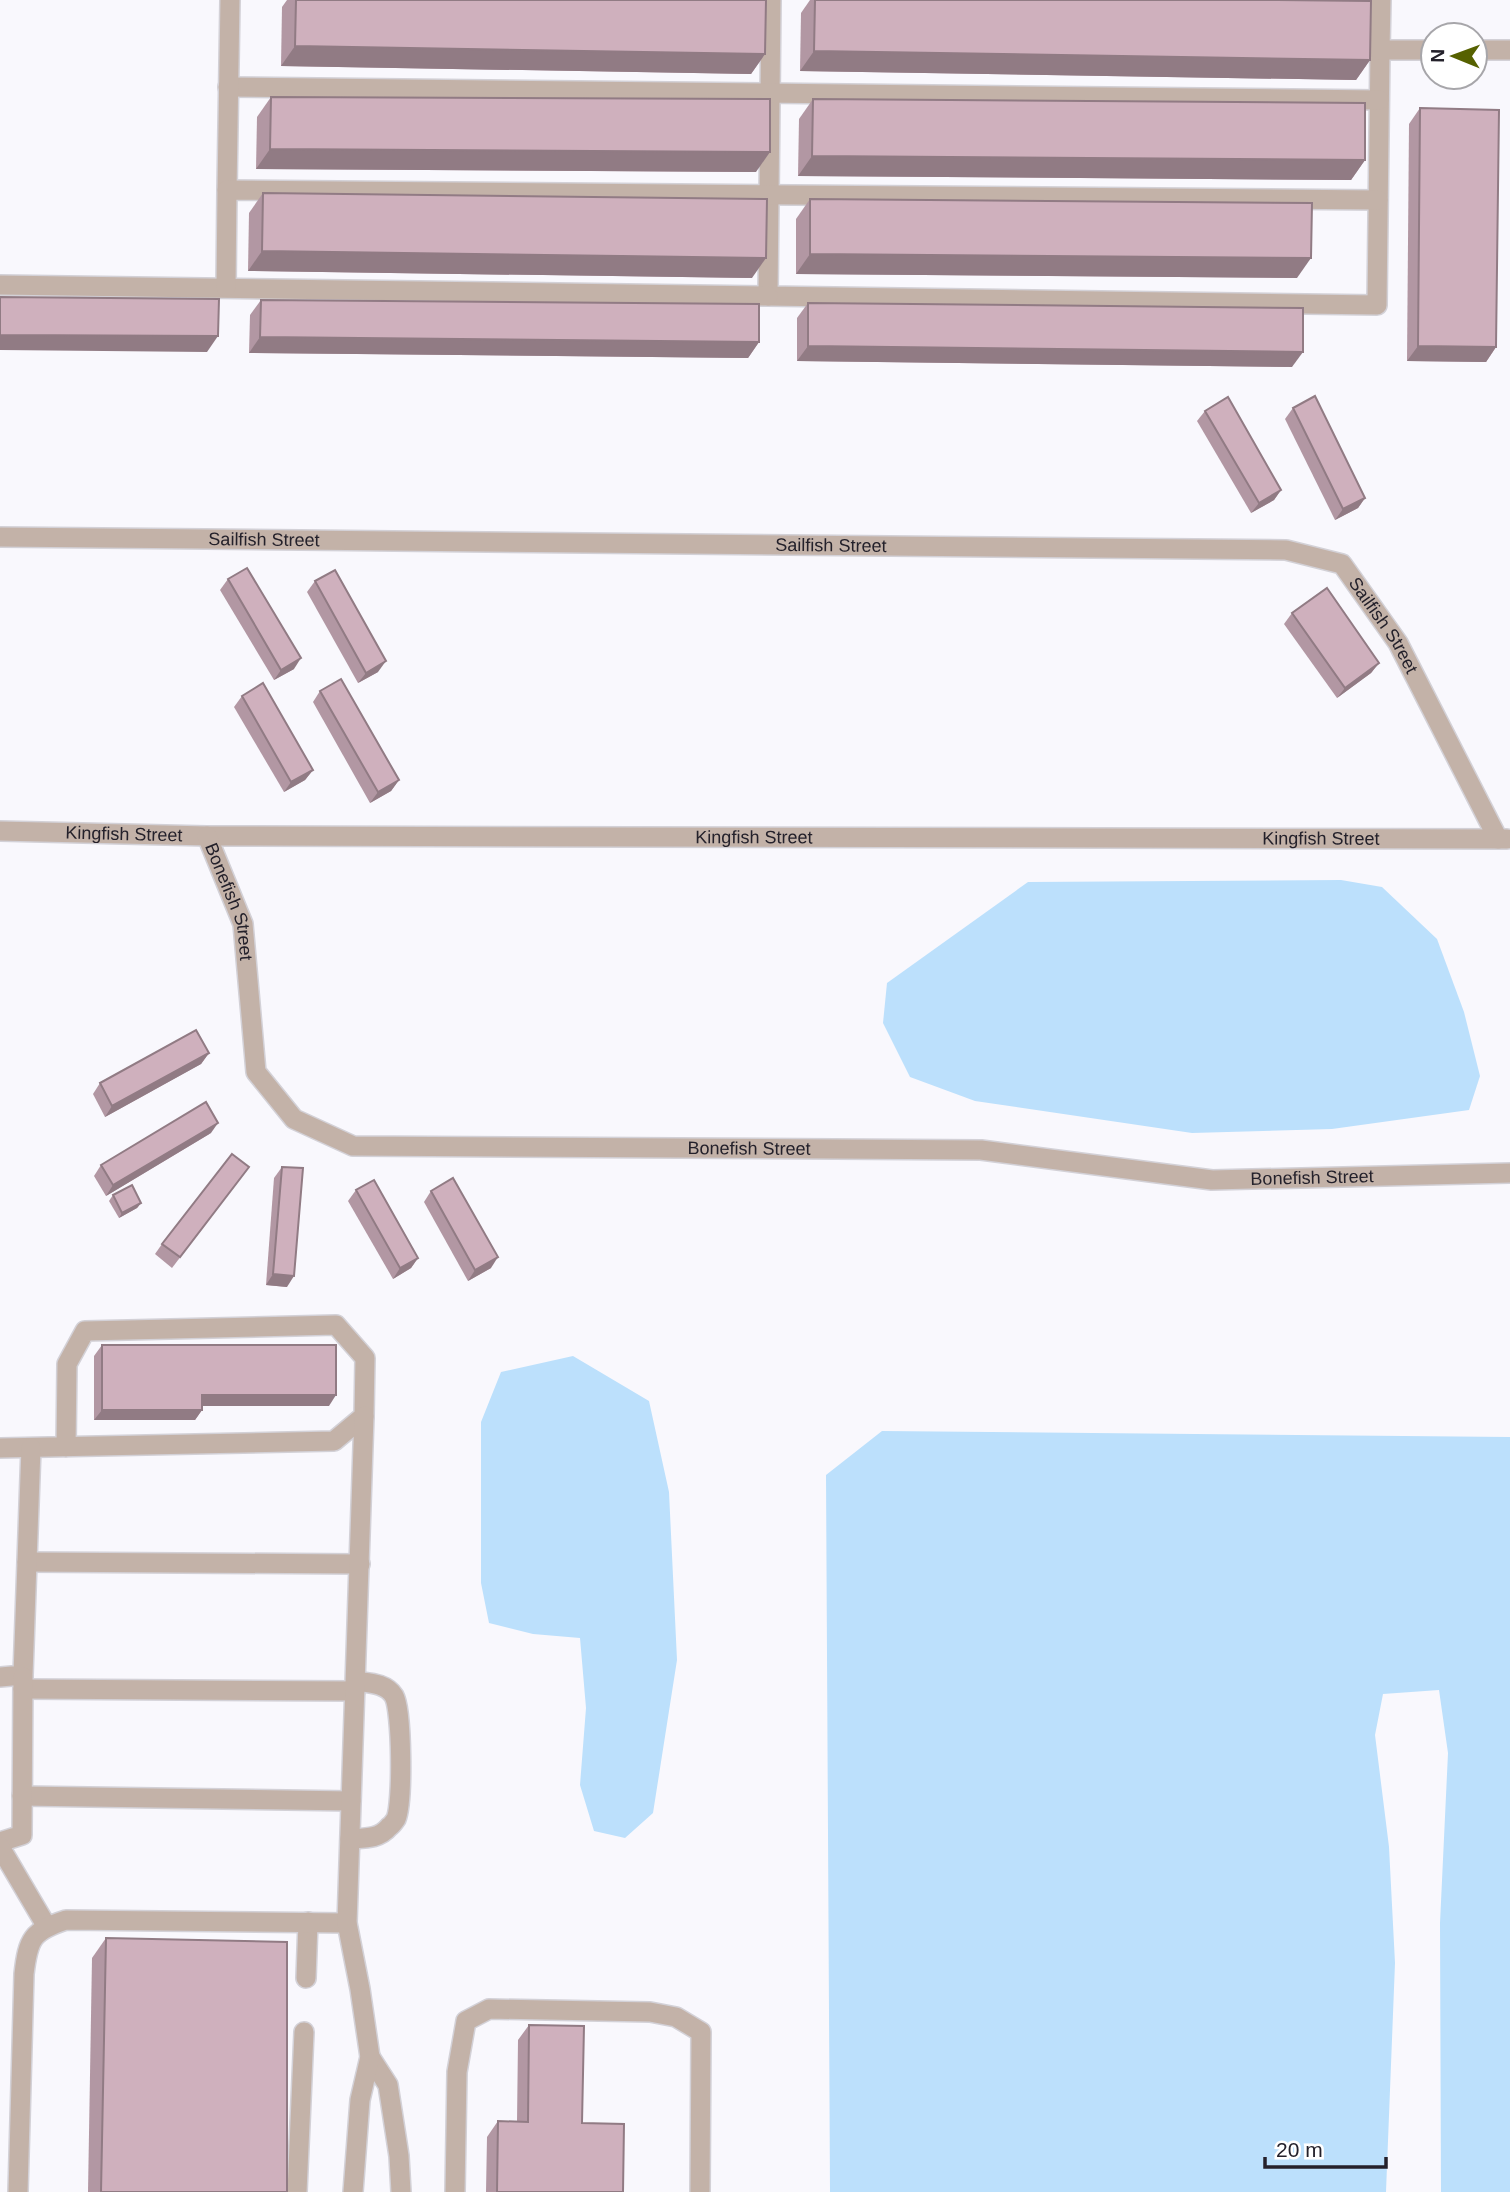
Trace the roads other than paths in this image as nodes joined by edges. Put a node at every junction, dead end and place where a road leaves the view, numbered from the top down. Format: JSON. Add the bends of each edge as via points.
{"nodes":[{"id":1,"x":230,"y":0,"type":"edge"},
{"id":2,"x":771,"y":0,"type":"edge"},
{"id":3,"x":1381,"y":0,"type":"edge"},
{"id":4,"x":1380,"y":50,"type":"junction"},
{"id":5,"x":1419,"y":50,"type":"edge"},
{"id":6,"x":1489,"y":50,"type":"edge"},
{"id":7,"x":1510,"y":50,"type":"edge"},
{"id":8,"x":228,"y":87,"type":"junction"},
{"id":9,"x":770,"y":93,"type":"junction"},
{"id":10,"x":1380,"y":100,"type":"junction"},
{"id":11,"x":227,"y":190,"type":"junction"},
{"id":12,"x":769,"y":195,"type":"junction"},
{"id":13,"x":1378,"y":200,"type":"junction"},
{"id":14,"x":0,"y":285,"type":"edge"},
{"id":15,"x":226,"y":288,"type":"junction"},
{"id":16,"x":768,"y":296,"type":"junction"},
{"id":17,"x":0,"y":537,"type":"edge"},
{"id":18,"x":0,"y":831,"type":"edge"},
{"id":19,"x":207,"y":835,"type":"junction"},
{"id":20,"x":1504,"y":839,"type":"edge"},
{"id":21,"x":1510,"y":1173,"type":"edge"},
{"id":22,"x":364,"y":1416,"type":"junction"},
{"id":23,"x":66,"y":1447,"type":"junction"},
{"id":24,"x":0,"y":1448,"type":"edge"},
{"id":25,"x":31,"y":1448,"type":"junction"},
{"id":26,"x":27,"y":1562,"type":"junction"},
{"id":27,"x":360,"y":1564,"type":"junction"},
{"id":28,"x":0,"y":1677,"type":"edge"},
{"id":29,"x":23,"y":1682,"type":"junction"},
{"id":30,"x":356,"y":1686,"type":"junction"},
{"id":31,"x":22,"y":1796,"type":"junction"},
{"id":32,"x":351,"y":1801,"type":"junction"},
{"id":33,"x":350,"y":1839,"type":"junction"},
{"id":34,"x":0,"y":1845,"type":"edge"},
{"id":35,"x":308,"y":1922,"type":"junction"},
{"id":36,"x":347,"y":1923,"type":"junction"},
{"id":37,"x":47,"y":1927,"type":"junction"},
{"id":38,"x":306,"y":1979,"type":"dead end"},
{"id":39,"x":304,"y":2032,"type":"dead end"},
{"id":40,"x":370,"y":2057,"type":"junction"},
{"id":41,"x":18,"y":2192,"type":"edge"},
{"id":42,"x":297,"y":2192,"type":"edge"},
{"id":43,"x":353,"y":2192,"type":"edge"},
{"id":44,"x":401,"y":2192,"type":"edge"},
{"id":45,"x":455,"y":2192,"type":"edge"},
{"id":46,"x":700,"y":2192,"type":"edge"}],
"edges":[{"from":1,"to":8,"type":"lane"},
{"from":2,"to":9,"type":"lane"},
{"from":3,"to":4,"type":"lane"},
{"from":4,"to":5,"type":"lane"},
{"from":4,"to":10,"type":"lane"},
{"from":6,"to":7,"type":"lane"},
{"from":8,"to":9,"type":"lane"},
{"from":8,"to":11,"type":"lane"},
{"from":9,"to":10,"type":"lane"},
{"from":9,"to":12,"type":"lane"},
{"from":10,"to":13,"type":"lane"},
{"from":11,"to":12,"type":"lane"},
{"from":11,"to":15,"type":"lane"},
{"from":12,"to":13,"type":"lane"},
{"from":12,"to":16,"type":"lane"},
{"from":13,"to":16,"type":"lane","via":[[1377,305]]},
{"from":14,"to":15,"type":"lane"},
{"from":15,"to":16,"type":"lane"},
{"from":17,"to":20,"type":"lane","name":"Sailfish Street","via":[[1286,550],[1342,564],[1398,643]]},
{"from":18,"to":19,"type":"lane","name":"Kingfish Street"},
{"from":19,"to":20,"type":"lane","name":"Kingfish Street"},
{"from":19,"to":21,"type":"lane","name":"Bonefish Street","via":[[243,925],[256,1072],[294,1119],[353,1146],[981,1150],[1212,1180]]},
{"from":22,"to":23,"type":"lane","via":[[334,1441]]},
{"from":22,"to":23,"type":"lane","via":[[365,1358],[335,1325],[85,1331],[66,1364]]},
{"from":22,"to":27,"type":"lane"},
{"from":23,"to":25,"type":"lane"},
{"from":24,"to":25,"type":"lane"},
{"from":25,"to":26,"type":"lane"},
{"from":26,"to":27,"type":"lane"},
{"from":26,"to":29,"type":"lane"},
{"from":27,"to":30,"type":"lane"},
{"from":28,"to":29,"type":"lane"},
{"from":29,"to":30,"type":"lane"},
{"from":29,"to":31,"type":"lane"},
{"from":30,"to":32,"type":"lane"},
{"from":30,"to":33,"type":"lane","via":[[386,1688],[395,1697],[401,1789],[396,1818],[388,1829],[378,1837]]},
{"from":31,"to":32,"type":"lane"},
{"from":31,"to":34,"type":"lane","via":[[22,1835]]},
{"from":32,"to":33,"type":"lane"},
{"from":33,"to":36,"type":"lane"},
{"from":34,"to":37,"type":"lane"},
{"from":35,"to":36,"type":"lane"},
{"from":35,"to":37,"type":"lane","via":[[66,1920]]},
{"from":35,"to":38,"type":"lane"},
{"from":36,"to":40,"type":"lane"},
{"from":37,"to":41,"type":"lane","via":[[32,1938],[26,1953]]},
{"from":39,"to":42,"type":"lane"},
{"from":40,"to":43,"type":"lane","via":[[360,2100]]},
{"from":40,"to":44,"type":"lane","via":[[388,2085]]},
{"from":45,"to":46,"type":"lane","via":[[457,2072],[466,2021],[489,2009],[502,2009],[650,2012],[676,2017],[701,2032]]}]}
